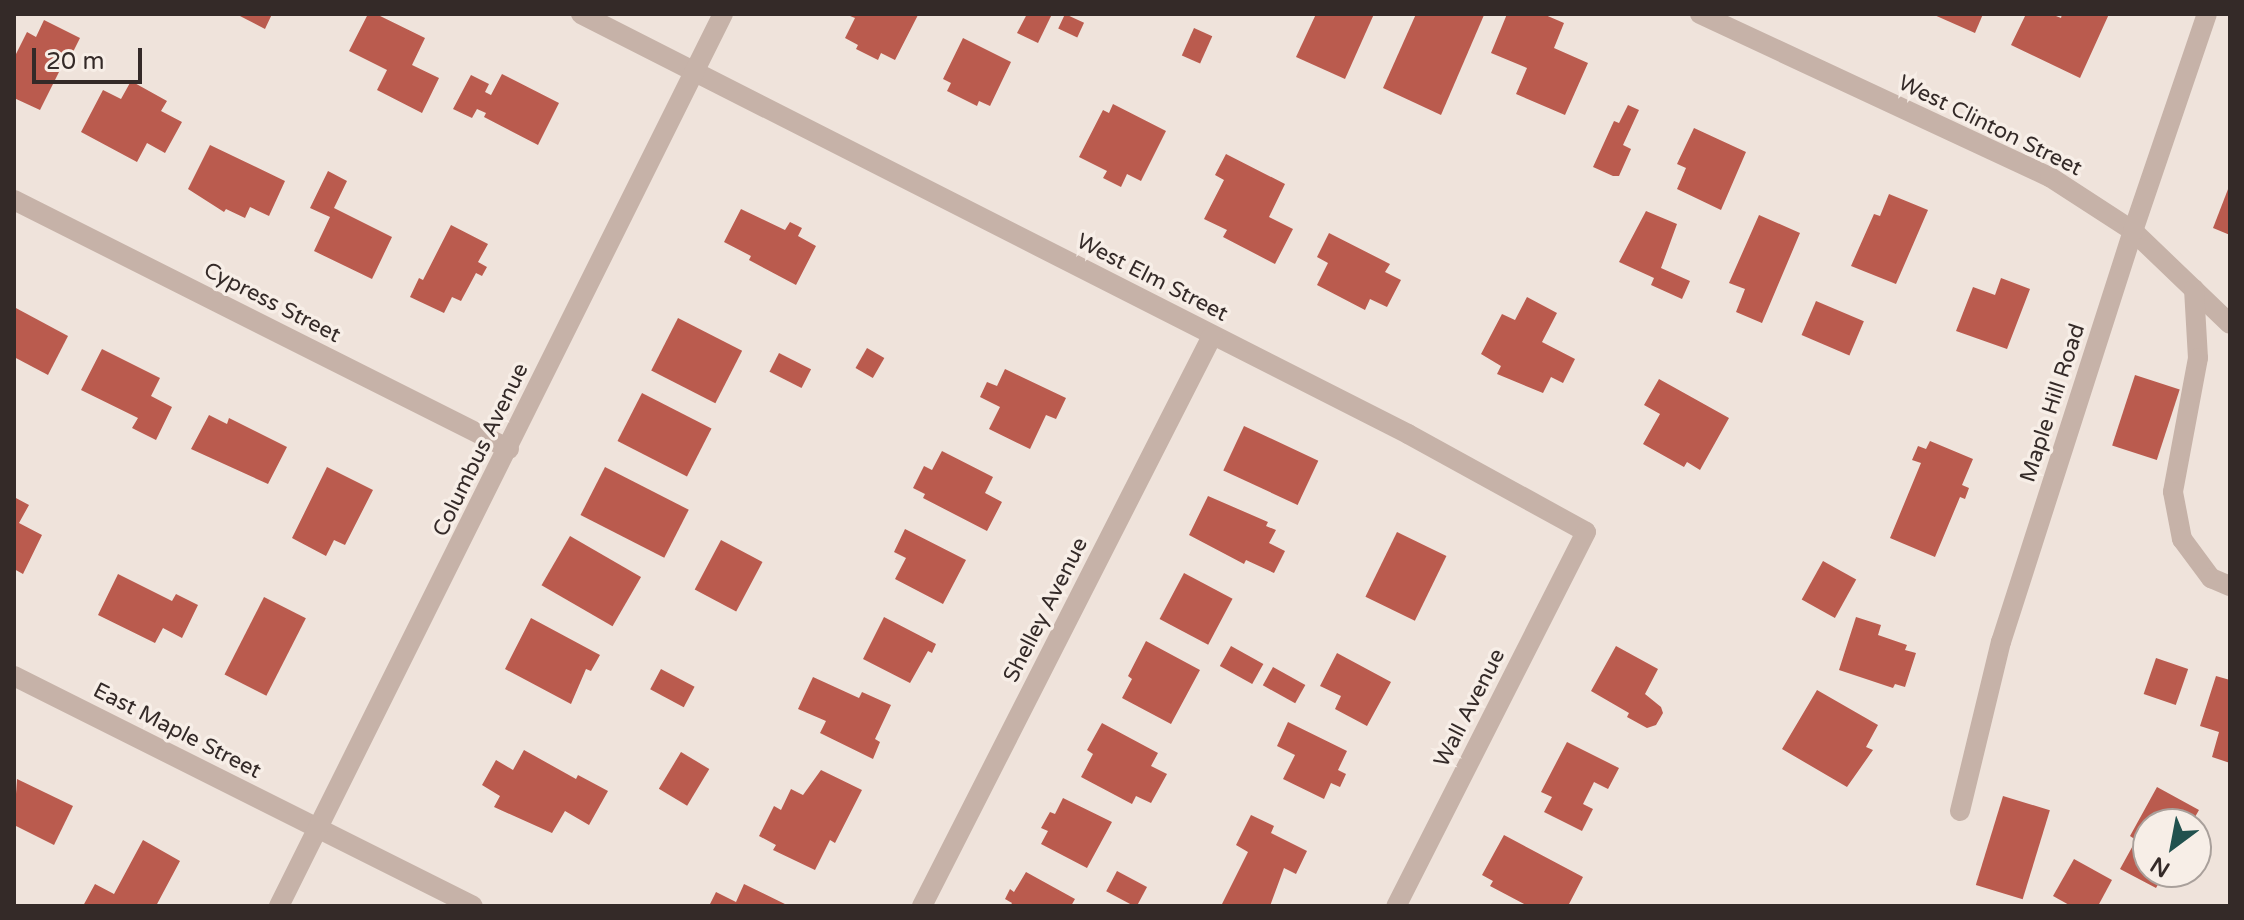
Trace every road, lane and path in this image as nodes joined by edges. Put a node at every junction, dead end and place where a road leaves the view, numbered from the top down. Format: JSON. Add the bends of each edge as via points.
{"nodes":[{"id":1,"x":581,"y":14,"type":"edge"},
{"id":2,"x":723,"y":14,"type":"edge"},
{"id":3,"x":2207,"y":14,"type":"edge"},
{"id":4,"x":1704,"y":15,"type":"edge"},
{"id":5,"x":694,"y":72,"type":"junction"},
{"id":6,"x":14,"y":200,"type":"edge"},
{"id":7,"x":2133,"y":231,"type":"junction"},
{"id":8,"x":2194,"y":289,"type":"junction"},
{"id":9,"x":2230,"y":324,"type":"edge"},
{"id":10,"x":1212,"y":336,"type":"junction"},
{"id":11,"x":509,"y":449,"type":"junction"},
{"id":12,"x":1586,"y":532,"type":"joint"},
{"id":13,"x":2230,"y":586,"type":"edge"},
{"id":14,"x":14,"y":676,"type":"edge"},
{"id":15,"x":1960,"y":811,"type":"dead end"},
{"id":16,"x":319,"y":829,"type":"junction"},
{"id":17,"x":279,"y":906,"type":"edge"},
{"id":18,"x":473,"y":906,"type":"edge"},
{"id":19,"x":922,"y":906,"type":"edge"},
{"id":20,"x":1396,"y":906,"type":"edge"}],
"edges":[{"from":1,"to":5,"type":"street","name":"West Elm Street"},
{"from":2,"to":5,"type":"street","name":"Columbus Avenue"},
{"from":3,"to":7,"type":"street","name":"Maple Hill Road"},
{"from":4,"to":7,"type":"street","name":"West Clinton Street","via":[[2050,177]]},
{"from":5,"to":10,"type":"street","name":"West Elm Street"},
{"from":5,"to":11,"type":"street","name":"Columbus Avenue"},
{"from":6,"to":11,"type":"street","name":"Cypress Street"},
{"from":7,"to":8,"type":"street","name":"West Clinton Street"},
{"from":7,"to":15,"type":"street","name":"Maple Hill Road","via":[[2001,642]]},
{"from":8,"to":9,"type":"street","name":"West Clinton Street"},
{"from":8,"to":13,"type":"street","via":[[2198,358],[2173,492],[2182,539],[2211,578]]},
{"from":10,"to":12,"type":"street","name":"West Elm Street","via":[[1408,434]]},
{"from":10,"to":19,"type":"street","name":"Shelley Avenue"},
{"from":11,"to":16,"type":"street","name":"Columbus Avenue"},
{"from":12,"to":20,"type":"street","name":"Wall Avenue"},
{"from":14,"to":16,"type":"street","name":"East Maple Street"},
{"from":16,"to":17,"type":"street","name":"Columbus Avenue"},
{"from":16,"to":18,"type":"street","name":"East Maple Street"}]}
